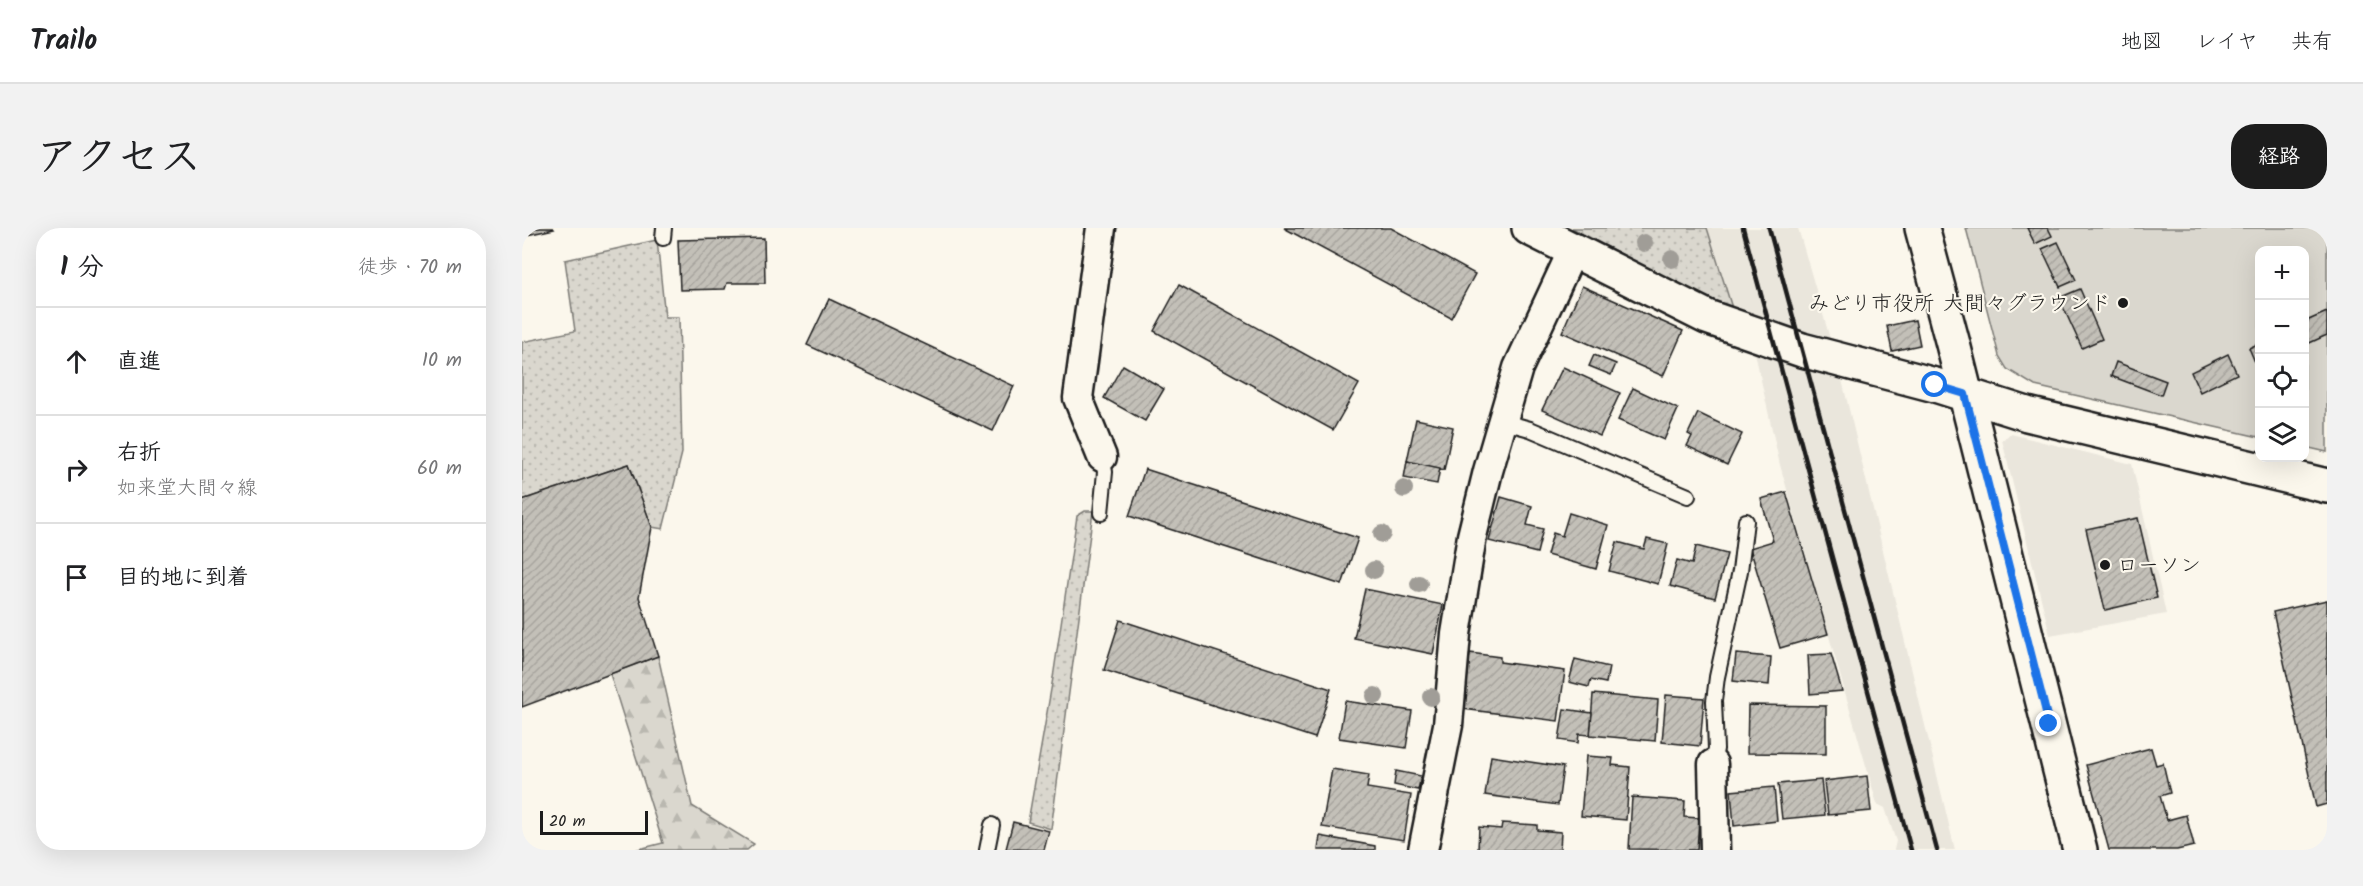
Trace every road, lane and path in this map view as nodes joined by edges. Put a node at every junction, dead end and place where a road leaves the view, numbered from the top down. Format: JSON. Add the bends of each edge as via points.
{"nodes":[{"id":1,"x":1101,"y":228,"type":"edge"},
{"id":2,"x":1529,"y":228,"type":"edge"},
{"id":3,"x":1922,"y":228,"type":"edge"},
{"id":4,"x":1574,"y":250,"type":"junction"},
{"id":5,"x":1965,"y":394,"type":"junction"},
{"id":6,"x":1501,"y":421,"type":"junction"},
{"id":7,"x":1102,"y":457,"type":"joint"},
{"id":8,"x":2327,"y":486,"type":"edge"},
{"id":9,"x":1688,"y":496,"type":"dead end"},
{"id":10,"x":1101,"y":513,"type":"dead end"},
{"id":11,"x":1746,"y":521,"type":"dead end"},
{"id":12,"x":1713,"y":764,"type":"joint"},
{"id":13,"x":992,"y":825,"type":"dead end"},
{"id":14,"x":987,"y":850,"type":"edge"},
{"id":15,"x":1423,"y":850,"type":"edge"},
{"id":16,"x":1715,"y":850,"type":"edge"},
{"id":17,"x":2080,"y":850,"type":"edge"}],
"edges":[{"from":1,"to":7,"type":"street","via":[[1078,398]]},
{"from":2,"to":4,"type":"street"},
{"from":3,"to":5,"type":"street"},
{"from":4,"to":5,"type":"street","via":[[1726,325]]},
{"from":4,"to":6,"type":"street","via":[[1530,339]]},
{"from":5,"to":8,"type":"street","via":[[2027,414]]},
{"from":5,"to":17,"type":"street"},
{"from":6,"to":9,"type":"lane","via":[[1530,429]]},
{"from":6,"to":15,"type":"street","via":[[1472,536],[1456,634],[1448,725]]},
{"from":7,"to":10,"type":"lane","via":[[1105,472]]},
{"from":11,"to":12,"type":"lane","via":[[1740,571],[1717,677]]},
{"from":12,"to":16,"type":"street"},
{"from":13,"to":14,"type":"lane"}]}
